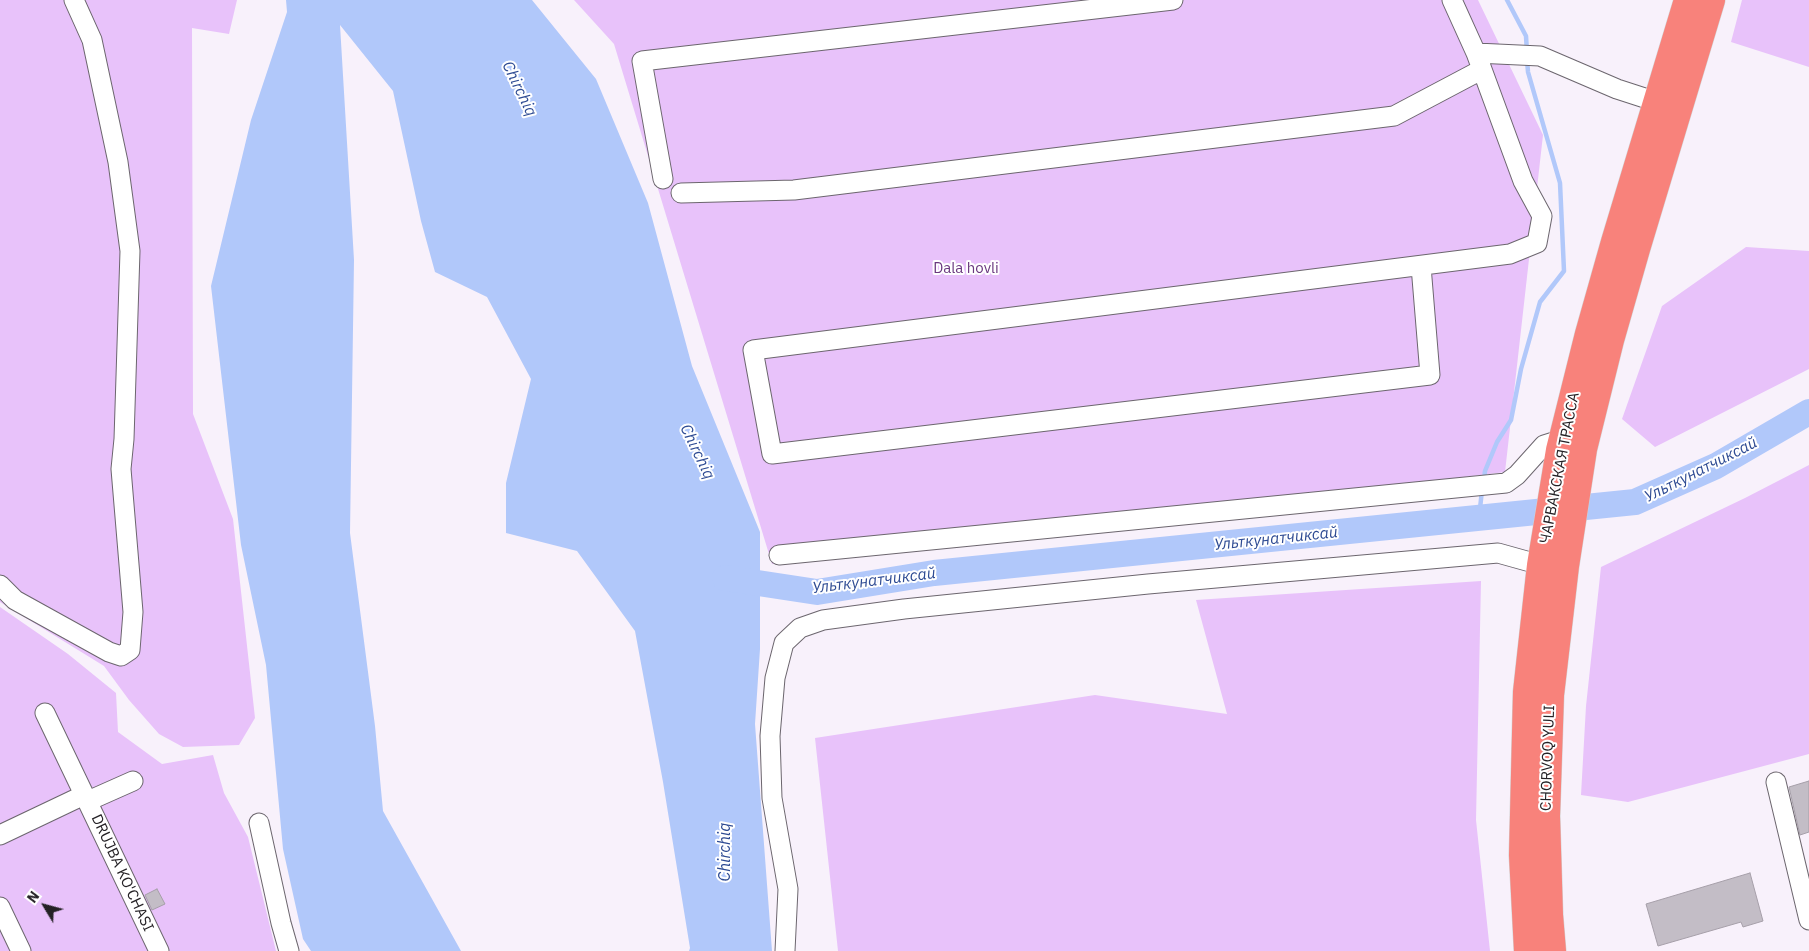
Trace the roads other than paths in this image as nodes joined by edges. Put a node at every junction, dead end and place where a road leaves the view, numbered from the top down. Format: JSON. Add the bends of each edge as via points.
{"nodes":[{"id":1,"x":74,"y":0,"type":"edge"},
{"id":2,"x":1173,"y":0,"type":"edge"},
{"id":3,"x":1452,"y":0,"type":"edge"},
{"id":4,"x":1688,"y":0,"type":"edge"},
{"id":5,"x":1711,"y":0,"type":"edge"},
{"id":6,"x":1479,"y":61,"type":"junction"},
{"id":7,"x":1657,"y":102,"type":"junction"},
{"id":8,"x":663,"y":179,"type":"dead end"},
{"id":9,"x":681,"y":192,"type":"dead end"},
{"id":10,"x":1421,"y":266,"type":"junction"},
{"id":11,"x":1569,"y":446,"type":"junction"},
{"id":12,"x":779,"y":555,"type":"dead end"},
{"id":13,"x":1553,"y":566,"type":"junction"},
{"id":14,"x":0,"y":585,"type":"edge"},
{"id":15,"x":45,"y":713,"type":"dead end"},
{"id":16,"x":133,"y":781,"type":"dead end"},
{"id":17,"x":1776,"y":782,"type":"dead end"},
{"id":18,"x":86,"y":798,"type":"junction"},
{"id":19,"x":259,"y":823,"type":"dead end"},
{"id":20,"x":0,"y":835,"type":"edge"},
{"id":21,"x":0,"y":907,"type":"edge"},
{"id":22,"x":1809,"y":920,"type":"edge"},
{"id":23,"x":21,"y":951,"type":"edge"},
{"id":24,"x":159,"y":951,"type":"edge"},
{"id":25,"x":290,"y":951,"type":"edge"},
{"id":26,"x":785,"y":951,"type":"edge"},
{"id":27,"x":1528,"y":951,"type":"edge"},
{"id":28,"x":1552,"y":951,"type":"edge"}],
"edges":[{"from":1,"to":14,"type":"street","via":[[92,40],[118,162],[130,251],[121,469],[133,612],[130,650],[121,656],[109,652],[15,600]]},
{"from":2,"to":8,"type":"street","via":[[642,61]]},
{"from":3,"to":6,"type":"street"},
{"from":4,"to":7,"type":"highway","name":"ЧАРВАКСКАЯ ТРАССА"},
{"from":5,"to":11,"type":"highway","name":"ЧАРВАКСКАЯ ТРАССА","via":[[1610,340]]},
{"from":6,"to":7,"type":"street","via":[[1540,56],[1617,89]]},
{"from":6,"to":9,"type":"street","via":[[1394,116],[794,190]]},
{"from":6,"to":10,"type":"street","via":[[1523,181],[1542,216],[1537,243],[1510,254]]},
{"from":7,"to":11,"type":"highway","name":"ЧАРВАКСКАЯ ТРАССА","via":[[1589,334]]},
{"from":10,"to":10,"type":"street","via":[[1430,375],[772,454],[753,350]]},
{"from":11,"to":12,"type":"street","via":[[1544,445],[1517,476],[1506,482]]},
{"from":11,"to":13,"type":"highway","name":"ЧАРВАКСКАЯ ТРАССА"},
{"from":13,"to":26,"type":"street","via":[[1498,553],[904,609],[823,620],[800,628],[784,643],[775,678],[770,736],[772,798],[788,889]]},
{"from":13,"to":27,"type":"highway","name":"ЧАРВАКСКАЯ ТРАССА","via":[[1527,692],[1523,855]]},
{"from":13,"to":28,"type":"highway","name":"CHORVOQ YULI","via":[[1546,856]]},
{"from":15,"to":18,"type":"street","name":"DRUJBA KO'CHASI"},
{"from":16,"to":18,"type":"street"},
{"from":17,"to":22,"type":"street"},
{"from":18,"to":20,"type":"street"},
{"from":18,"to":24,"type":"street","name":"DRUJBA KO'CHASI"},
{"from":19,"to":25,"type":"street"},
{"from":21,"to":23,"type":"street"}]}
